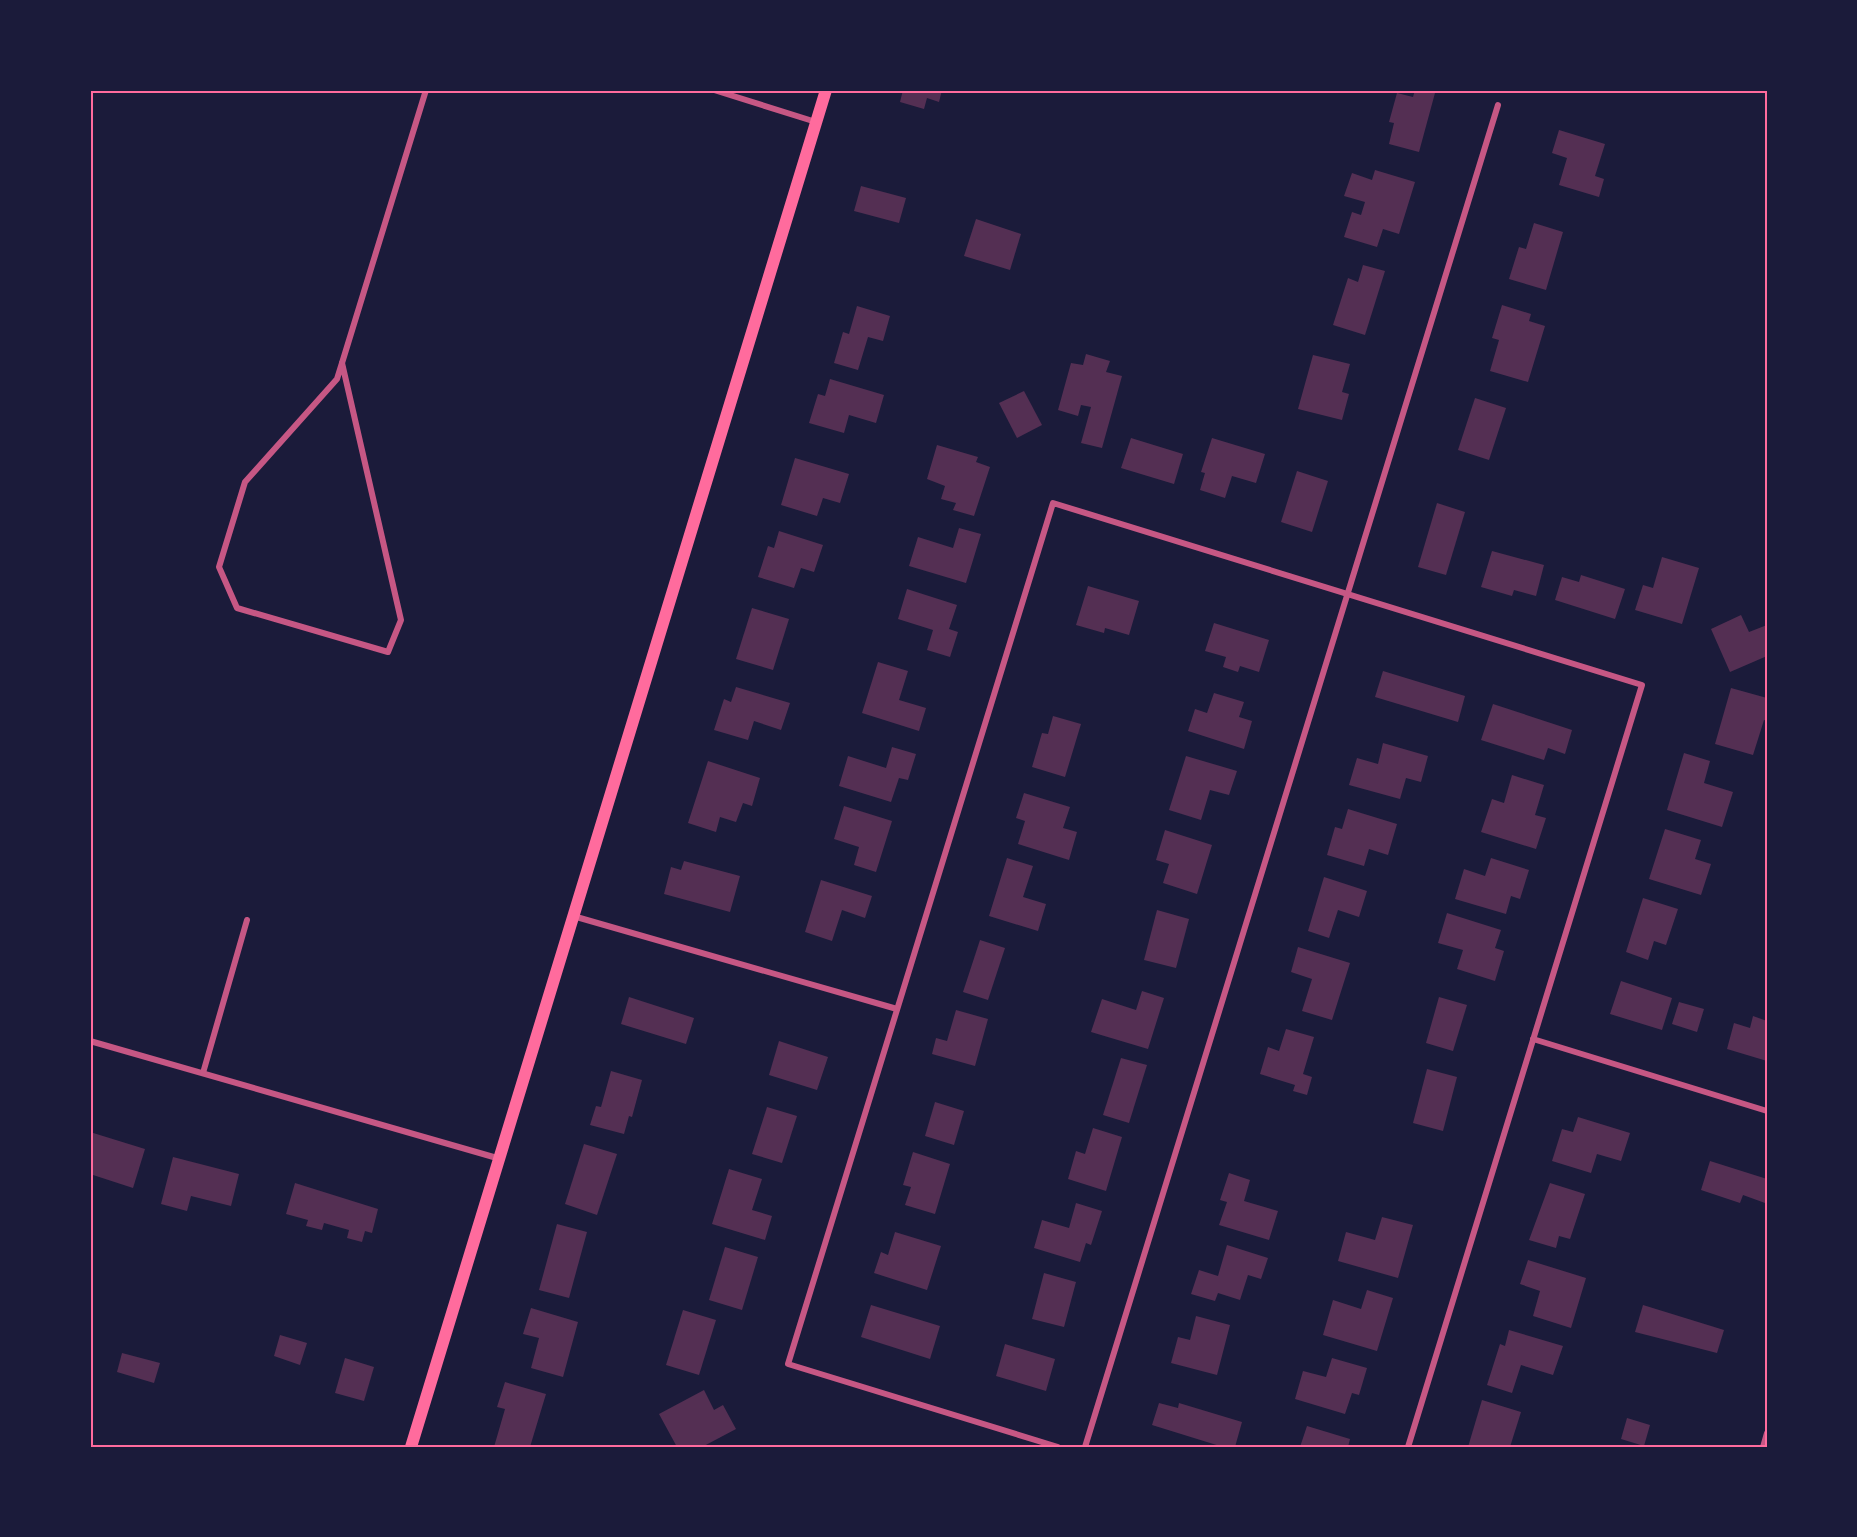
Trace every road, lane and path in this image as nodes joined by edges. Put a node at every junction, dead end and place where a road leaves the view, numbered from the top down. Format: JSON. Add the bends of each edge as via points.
{"nodes":[{"id":1,"x":426,"y":90,"type":"edge"},
{"id":2,"x":714,"y":90,"type":"edge"},
{"id":3,"x":826,"y":90,"type":"edge"},
{"id":4,"x":1498,"y":105,"type":"dead end"},
{"id":5,"x":816,"y":122,"type":"junction"},
{"id":6,"x":342,"y":363,"type":"junction"},
{"id":7,"x":1348,"y":594,"type":"junction"},
{"id":8,"x":572,"y":915,"type":"junction"},
{"id":9,"x":247,"y":920,"type":"dead end"},
{"id":10,"x":897,"y":1010,"type":"junction"},
{"id":11,"x":1533,"y":1039,"type":"junction"},
{"id":12,"x":90,"y":1041,"type":"edge"},
{"id":13,"x":203,"y":1073,"type":"junction"},
{"id":14,"x":1767,"y":1111,"type":"edge"},
{"id":15,"x":497,"y":1158,"type":"junction"},
{"id":16,"x":1767,"y":1433,"type":"edge"},
{"id":17,"x":411,"y":1447,"type":"edge"},
{"id":18,"x":1058,"y":1447,"type":"edge"},
{"id":19,"x":1085,"y":1447,"type":"edge"},
{"id":20,"x":1408,"y":1447,"type":"edge"},
{"id":21,"x":1763,"y":1447,"type":"edge"}],
"edges":[{"from":1,"to":6,"type":"street"},
{"from":2,"to":5,"type":"street"},
{"from":3,"to":5,"type":"main road"},
{"from":4,"to":7,"type":"street"},
{"from":5,"to":8,"type":"main road"},
{"from":6,"to":6,"type":"street","via":[[338,379],[245,482],[219,567],[237,608],[388,652],[401,620]]},
{"from":7,"to":10,"type":"street","via":[[1053,503]]},
{"from":7,"to":11,"type":"street","via":[[1642,685]]},
{"from":7,"to":19,"type":"street"},
{"from":8,"to":10,"type":"street"},
{"from":8,"to":15,"type":"main road"},
{"from":9,"to":13,"type":"street"},
{"from":10,"to":18,"type":"street","via":[[788,1364]]},
{"from":11,"to":14,"type":"street"},
{"from":11,"to":20,"type":"street"},
{"from":12,"to":13,"type":"street"},
{"from":13,"to":15,"type":"street"},
{"from":15,"to":17,"type":"main road"},
{"from":16,"to":21,"type":"street"}]}
